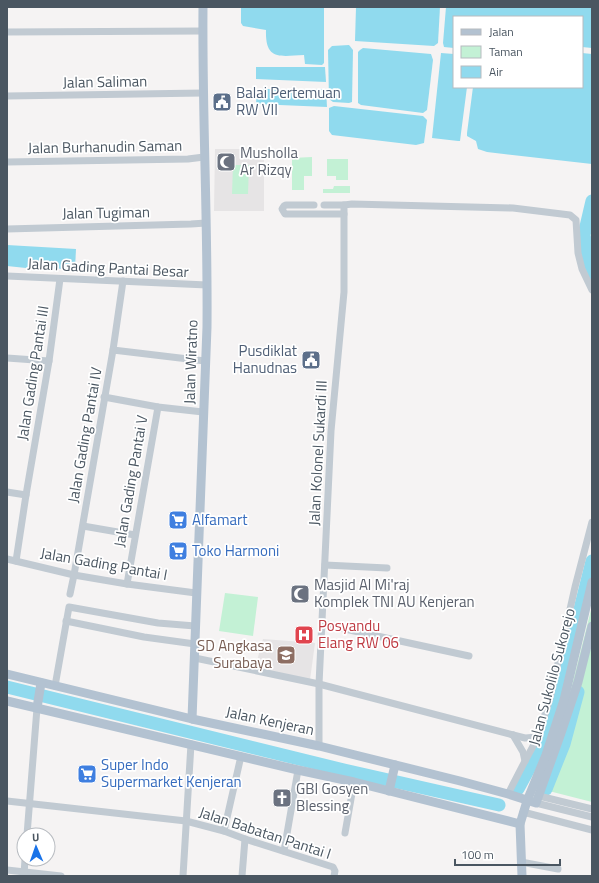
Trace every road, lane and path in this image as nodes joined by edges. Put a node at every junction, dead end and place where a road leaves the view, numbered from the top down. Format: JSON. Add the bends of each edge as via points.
{"nodes":[{"id":1,"x":203,"y":7,"type":"edge"},
{"id":2,"x":203,"y":31,"type":"junction"},
{"id":3,"x":7,"y":32,"type":"edge"},
{"id":4,"x":203,"y":93,"type":"junction"},
{"id":5,"x":7,"y":96,"type":"edge"},
{"id":6,"x":204,"y":157,"type":"junction"},
{"id":7,"x":7,"y":162,"type":"edge"},
{"id":8,"x":314,"y":205,"type":"dead end"},
{"id":9,"x":324,"y":205,"type":"dead end"},
{"id":10,"x":344,"y":205,"type":"junction"},
{"id":11,"x":344,"y":214,"type":"junction"},
{"id":12,"x":206,"y":223,"type":"junction"},
{"id":13,"x":7,"y":229,"type":"edge"},
{"id":14,"x":7,"y":276,"type":"edge"},
{"id":15,"x":60,"y":279,"type":"junction"},
{"id":16,"x":123,"y":281,"type":"junction"},
{"id":17,"x":207,"y":285,"type":"junction"},
{"id":18,"x":592,"y":290,"type":"edge"},
{"id":19,"x":113,"y":350,"type":"junction"},
{"id":20,"x":7,"y":358,"type":"edge"},
{"id":21,"x":49,"y":361,"type":"junction"},
{"id":22,"x":205,"y":361,"type":"junction"},
{"id":23,"x":104,"y":397,"type":"junction"},
{"id":24,"x":158,"y":407,"type":"junction"},
{"id":25,"x":203,"y":412,"type":"junction"},
{"id":26,"x":7,"y":492,"type":"edge"},
{"id":27,"x":26,"y":495,"type":"junction"},
{"id":28,"x":592,"y":522,"type":"edge"},
{"id":29,"x":82,"y":526,"type":"junction"},
{"id":30,"x":135,"y":535,"type":"junction"},
{"id":31,"x":7,"y":559,"type":"edge"},
{"id":32,"x":16,"y":561,"type":"junction"},
{"id":33,"x":325,"y":565,"type":"junction"},
{"id":34,"x":387,"y":568,"type":"dead end"},
{"id":35,"x":74,"y":575,"type":"junction"},
{"id":36,"x":592,"y":582,"type":"edge"},
{"id":37,"x":127,"y":584,"type":"junction"},
{"id":38,"x":196,"y":593,"type":"junction"},
{"id":39,"x":70,"y":594,"type":"dead end"},
{"id":40,"x":589,"y":610,"type":"edge"},
{"id":41,"x":66,"y":621,"type":"junction"},
{"id":42,"x":322,"y":624,"type":"junction"},
{"id":43,"x":196,"y":626,"type":"junction"},
{"id":44,"x":592,"y":626,"type":"edge"},
{"id":45,"x":195,"y":644,"type":"junction"},
{"id":46,"x":469,"y":656,"type":"dead end"},
{"id":47,"x":194,"y":658,"type":"junction"},
{"id":48,"x":7,"y":674,"type":"edge"},
{"id":49,"x":41,"y":684,"type":"junction"},
{"id":50,"x":319,"y":684,"type":"junction"},
{"id":51,"x":55,"y":686,"type":"junction"},
{"id":52,"x":7,"y":701,"type":"edge"},
{"id":53,"x":37,"y":708,"type":"junction"},
{"id":54,"x":192,"y":718,"type":"junction"},
{"id":55,"x":513,"y":736,"type":"junction"},
{"id":56,"x":538,"y":737,"type":"junction"},
{"id":57,"x":191,"y":744,"type":"junction"},
{"id":58,"x":319,"y":746,"type":"junction"},
{"id":59,"x":241,"y":756,"type":"junction"},
{"id":60,"x":524,"y":761,"type":"junction"},
{"id":61,"x":395,"y":766,"type":"junction"},
{"id":62,"x":298,"y":770,"type":"junction"},
{"id":63,"x":354,"y":782,"type":"junction"},
{"id":64,"x":390,"y":790,"type":"junction"},
{"id":65,"x":508,"y":794,"type":"junction"},
{"id":66,"x":533,"y":798,"type":"junction"},
{"id":67,"x":7,"y":801,"type":"edge"},
{"id":68,"x":30,"y":804,"type":"junction"},
{"id":69,"x":592,"y":809,"type":"edge"},
{"id":70,"x":523,"y":812,"type":"junction"},
{"id":71,"x":592,"y":817,"type":"edge"},
{"id":72,"x":186,"y":821,"type":"junction"},
{"id":73,"x":520,"y":824,"type":"junction"},
{"id":74,"x":28,"y":827,"type":"edge"},
{"id":75,"x":592,"y":830,"type":"edge"},
{"id":76,"x":224,"y":831,"type":"junction"},
{"id":77,"x":345,"y":833,"type":"dead end"},
{"id":78,"x":245,"y":839,"type":"junction"},
{"id":79,"x":284,"y":851,"type":"junction"},
{"id":80,"x":522,"y":862,"type":"junction"},
{"id":81,"x":558,"y":869,"type":"dead end"},
{"id":82,"x":7,"y":870,"type":"edge"},
{"id":83,"x":24,"y":874,"type":"edge"},
{"id":84,"x":334,"y":874,"type":"edge"},
{"id":85,"x":61,"y":876,"type":"edge"},
{"id":86,"x":184,"y":876,"type":"edge"},
{"id":87,"x":242,"y":876,"type":"edge"},
{"id":88,"x":522,"y":876,"type":"edge"}],
"edges":[{"from":1,"to":2,"type":"main road","name":"Jalan Wiratno"},
{"from":2,"to":3,"type":"street"},
{"from":2,"to":4,"type":"main road","name":"Jalan Wiratno"},
{"from":4,"to":5,"type":"street","name":"Jalan Saliman"},
{"from":4,"to":6,"type":"main road","name":"Jalan Wiratno"},
{"from":6,"to":7,"type":"street","name":"Jalan Burhanudin Saman"},
{"from":6,"to":12,"type":"main road","name":"Jalan Wiratno"},
{"from":8,"to":11,"type":"street","via":[[284,206],[282,211],[285,214]]},
{"from":9,"to":10,"type":"street"},
{"from":10,"to":11,"type":"street","name":"Jalan Kolonel Sukardi III"},
{"from":10,"to":18,"type":"street","via":[[513,208],[570,215],[576,220],[578,254]]},
{"from":11,"to":33,"type":"street","name":"Jalan Kolonel Sukardi III","via":[[344,292],[331,431]]},
{"from":12,"to":13,"type":"street","name":"Jalan Tugiman"},
{"from":12,"to":17,"type":"main road","name":"Jalan Wiratno"},
{"from":14,"to":15,"type":"street","name":"Jalan Gading Pantai Besar"},
{"from":15,"to":16,"type":"street","name":"Jalan Gading Pantai Besar"},
{"from":15,"to":21,"type":"street","name":"Jalan Gading Pantai III"},
{"from":16,"to":17,"type":"street","name":"Jalan Gading Pantai Besar"},
{"from":16,"to":19,"type":"street","name":"Jalan Gading Pantai IV"},
{"from":17,"to":22,"type":"main road","name":"Jalan Wiratno"},
{"from":19,"to":22,"type":"street"},
{"from":19,"to":23,"type":"street","name":"Jalan Gading Pantai IV"},
{"from":20,"to":21,"type":"street"},
{"from":21,"to":27,"type":"street","name":"Jalan Gading Pantai III"},
{"from":22,"to":25,"type":"main road","name":"Jalan Wiratno"},
{"from":23,"to":24,"type":"street"},
{"from":23,"to":29,"type":"street","name":"Jalan Gading Pantai IV"},
{"from":24,"to":25,"type":"street"},
{"from":24,"to":30,"type":"street","name":"Jalan Gading Pantai V"},
{"from":25,"to":38,"type":"main road","name":"Jalan Wiratno"},
{"from":26,"to":27,"type":"street"},
{"from":27,"to":32,"type":"street","name":"Jalan Gading Pantai III"},
{"from":28,"to":56,"type":"street","via":[[550,698]]},
{"from":29,"to":30,"type":"street"},
{"from":29,"to":35,"type":"street","name":"Jalan Gading Pantai IV"},
{"from":30,"to":37,"type":"street","name":"Jalan Gading Pantai V"},
{"from":31,"to":32,"type":"street","name":"Jalan Gading Pantai I"},
{"from":32,"to":35,"type":"street","name":"Jalan Gading Pantai I"},
{"from":33,"to":34,"type":"street"},
{"from":33,"to":42,"type":"street","name":"Jalan Kolonel Sukardi III"},
{"from":35,"to":37,"type":"street","name":"Jalan Gading Pantai I"},
{"from":35,"to":39,"type":"street","name":"Jalan Gading Pantai IV"},
{"from":36,"to":40,"type":"main road","name":"Jalan Sukolilo Sukorejo"},
{"from":37,"to":38,"type":"street","name":"Jalan Gading Pantai I"},
{"from":38,"to":43,"type":"main road","name":"Jalan Wiratno"},
{"from":40,"to":66,"type":"main road","name":"Jalan Sukolilo Sukorejo"},
{"from":41,"to":43,"type":"street","via":[[69,607],[158,623]]},
{"from":41,"to":45,"type":"street","via":[[144,637]]},
{"from":41,"to":51,"type":"street"},
{"from":42,"to":46,"type":"street"},
{"from":42,"to":50,"type":"street","name":"Jalan Kolonel Sukardi III"},
{"from":43,"to":45,"type":"main road","name":"Jalan Wiratno"},
{"from":44,"to":66,"type":"main road","name":"Jalan Sukolilo Sukorejo","via":[[578,682]]},
{"from":45,"to":47,"type":"main road","name":"Jalan Wiratno"},
{"from":47,"to":50,"type":"street"},
{"from":47,"to":54,"type":"main road","name":"Jalan Wiratno"},
{"from":48,"to":49,"type":"main road","name":"Jalan Kenjeran"},
{"from":49,"to":51,"type":"main road","name":"Jalan Kenjeran"},
{"from":49,"to":53,"type":"main road"},
{"from":50,"to":55,"type":"street"},
{"from":50,"to":58,"type":"street","name":"Jalan Kolonel Sukardi III"},
{"from":51,"to":54,"type":"main road","name":"Jalan Kenjeran"},
{"from":52,"to":53,"type":"main road"},
{"from":53,"to":57,"type":"main road"},
{"from":53,"to":68,"type":"street"},
{"from":54,"to":58,"type":"main road","name":"Jalan Kenjeran"},
{"from":55,"to":56,"type":"street"},
{"from":55,"to":60,"type":"street","via":[[523,752]]},
{"from":56,"to":60,"type":"street"},
{"from":57,"to":59,"type":"main road"},
{"from":57,"to":72,"type":"street"},
{"from":58,"to":61,"type":"main road","name":"Jalan Kenjeran"},
{"from":59,"to":62,"type":"main road"},
{"from":59,"to":76,"type":"street"},
{"from":60,"to":65,"type":"street"},
{"from":61,"to":64,"type":"main road"},
{"from":61,"to":65,"type":"main road","name":"Jalan Kenjeran"},
{"from":62,"to":63,"type":"main road"},
{"from":62,"to":79,"type":"street"},
{"from":63,"to":64,"type":"main road"},
{"from":63,"to":77,"type":"street"},
{"from":64,"to":73,"type":"main road"},
{"from":65,"to":66,"type":"main road","name":"Jalan Kenjeran"},
{"from":66,"to":69,"type":"street"},
{"from":66,"to":70,"type":"main road"},
{"from":66,"to":71,"type":"street"},
{"from":67,"to":68,"type":"street","name":"Jalan Babatan Pantai I"},
{"from":68,"to":72,"type":"street","name":"Jalan Babatan Pantai I"},
{"from":68,"to":74,"type":"street"},
{"from":70,"to":73,"type":"main road"},
{"from":70,"to":75,"type":"street"},
{"from":72,"to":76,"type":"street","name":"Jalan Babatan Pantai I"},
{"from":72,"to":86,"type":"street"},
{"from":73,"to":80,"type":"main road"},
{"from":76,"to":78,"type":"street","name":"Jalan Babatan Pantai I"},
{"from":78,"to":79,"type":"street","name":"Jalan Babatan Pantai I"},
{"from":78,"to":87,"type":"street"},
{"from":79,"to":84,"type":"street","name":"Jalan Babatan Pantai I","via":[[333,867]]},
{"from":80,"to":81,"type":"street"},
{"from":80,"to":88,"type":"main road"},
{"from":82,"to":83,"type":"street"},
{"from":83,"to":85,"type":"street"}]}
